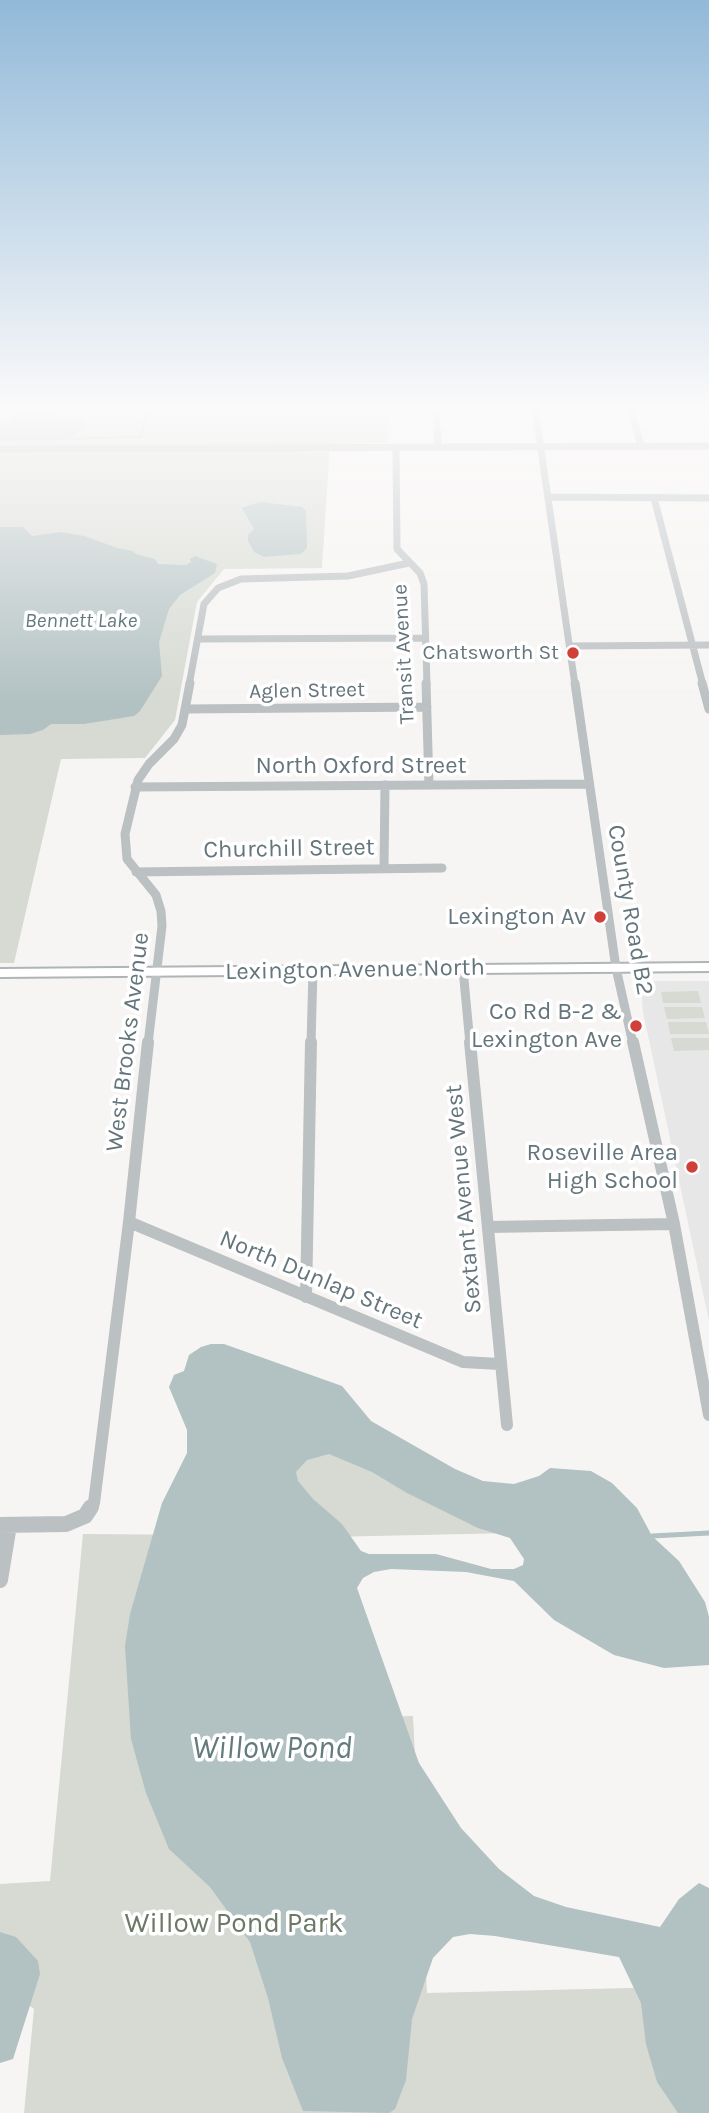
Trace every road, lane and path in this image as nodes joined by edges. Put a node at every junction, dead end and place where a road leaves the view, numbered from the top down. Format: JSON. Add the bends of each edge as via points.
{"nodes":[{"id":1,"x":396,"y":507,"type":"edge"},
{"id":2,"x":549,"y":507,"type":"edge"},
{"id":3,"x":656,"y":507,"type":"edge"},
{"id":4,"x":409,"y":563,"type":"junction"},
{"id":5,"x":425,"y":638,"type":"junction"},
{"id":6,"x":198,"y":639,"type":"junction"},
{"id":7,"x":692,"y":645,"type":"junction"},
{"id":8,"x":709,"y":645,"type":"edge"},
{"id":9,"x":570,"y":646,"type":"junction"},
{"id":10,"x":427,"y":707,"type":"junction"},
{"id":11,"x":186,"y":709,"type":"junction"},
{"id":12,"x":709,"y":709,"type":"edge"},
{"id":13,"x":587,"y":784,"type":"junction"},
{"id":14,"x":385,"y":785,"type":"junction"},
{"id":15,"x":429,"y":785,"type":"junction"},
{"id":16,"x":135,"y":787,"type":"junction"},
{"id":17,"x":384,"y":868,"type":"junction"},
{"id":18,"x":442,"y":868,"type":"dead end"},
{"id":19,"x":136,"y":872,"type":"junction"},
{"id":20,"x":709,"y":967,"type":"edge"},
{"id":21,"x":615,"y":968,"type":"junction"},
{"id":22,"x":463,"y":969,"type":"junction"},
{"id":23,"x":313,"y":970,"type":"junction"},
{"id":24,"x":155,"y":972,"type":"junction"},
{"id":25,"x":0,"y":973,"type":"edge"},
{"id":26,"x":129,"y":1222,"type":"junction"},
{"id":27,"x":674,"y":1224,"type":"junction"},
{"id":28,"x":488,"y":1227,"type":"junction"},
{"id":29,"x":306,"y":1297,"type":"junction"},
{"id":30,"x":500,"y":1364,"type":"junction"},
{"id":31,"x":709,"y":1415,"type":"edge"},
{"id":32,"x":507,"y":1424,"type":"dead end"},
{"id":33,"x":4,"y":1525,"type":"edge"},
{"id":34,"x":0,"y":1580,"type":"edge"}],
"edges":[{"from":1,"to":4,"type":"street","name":"Transit Avenue","via":[[396,544]]},
{"from":2,"to":9,"type":"street","name":"County Road B2"},
{"from":3,"to":7,"type":"street"},
{"from":4,"to":5,"type":"street","name":"Transit Avenue","via":[[423,578]]},
{"from":4,"to":6,"type":"street","name":"West Brooks Avenue","via":[[348,576],[232,582],[218,588],[204,604]]},
{"from":5,"to":6,"type":"street"},
{"from":5,"to":10,"type":"street","name":"Transit Avenue"},
{"from":6,"to":11,"type":"street","name":"West Brooks Avenue"},
{"from":7,"to":8,"type":"street"},
{"from":7,"to":9,"type":"street"},
{"from":7,"to":12,"type":"street"},
{"from":9,"to":13,"type":"street","name":"County Road B2"},
{"from":10,"to":11,"type":"street","name":"Aglen Street"},
{"from":10,"to":15,"type":"street","name":"Transit Avenue"},
{"from":11,"to":16,"type":"street","name":"West Brooks Avenue","via":[[178,733]]},
{"from":13,"to":15,"type":"street","name":"North Oxford Street"},
{"from":13,"to":21,"type":"street","name":"County Road B2"},
{"from":14,"to":15,"type":"street","name":"North Oxford Street"},
{"from":14,"to":16,"type":"street","name":"North Oxford Street"},
{"from":14,"to":17,"type":"street"},
{"from":16,"to":19,"type":"street","name":"West Brooks Avenue","via":[[124,844]]},
{"from":17,"to":18,"type":"street","name":"Churchill Street"},
{"from":17,"to":19,"type":"street","name":"Churchill Street"},
{"from":19,"to":24,"type":"street","name":"West Brooks Avenue","via":[[156,895],[162,911]]},
{"from":20,"to":21,"type":"main road","name":"Lexington Avenue North"},
{"from":21,"to":22,"type":"main road","name":"Lexington Avenue North"},
{"from":21,"to":27,"type":"street","name":"County Road B2"},
{"from":22,"to":23,"type":"main road","name":"Lexington Avenue North"},
{"from":22,"to":28,"type":"street","name":"Sextant Avenue West"},
{"from":23,"to":24,"type":"main road","name":"Lexington Avenue North"},
{"from":23,"to":29,"type":"street"},
{"from":24,"to":25,"type":"main road","name":"Lexington Avenue North"},
{"from":24,"to":26,"type":"street","name":"West Brooks Avenue"},
{"from":26,"to":29,"type":"street","name":"North Dunlap Street"},
{"from":26,"to":33,"type":"street","name":"West Brooks Avenue","via":[[94,1503],[85,1516],[66,1524]]},
{"from":27,"to":28,"type":"street"},
{"from":27,"to":31,"type":"street","name":"County Road B2"},
{"from":28,"to":30,"type":"street","name":"Sextant Avenue West"},
{"from":29,"to":30,"type":"street","name":"North Dunlap Street","via":[[463,1362]]},
{"from":30,"to":32,"type":"street","name":"Sextant Avenue West"},
{"from":33,"to":34,"type":"street"}]}
